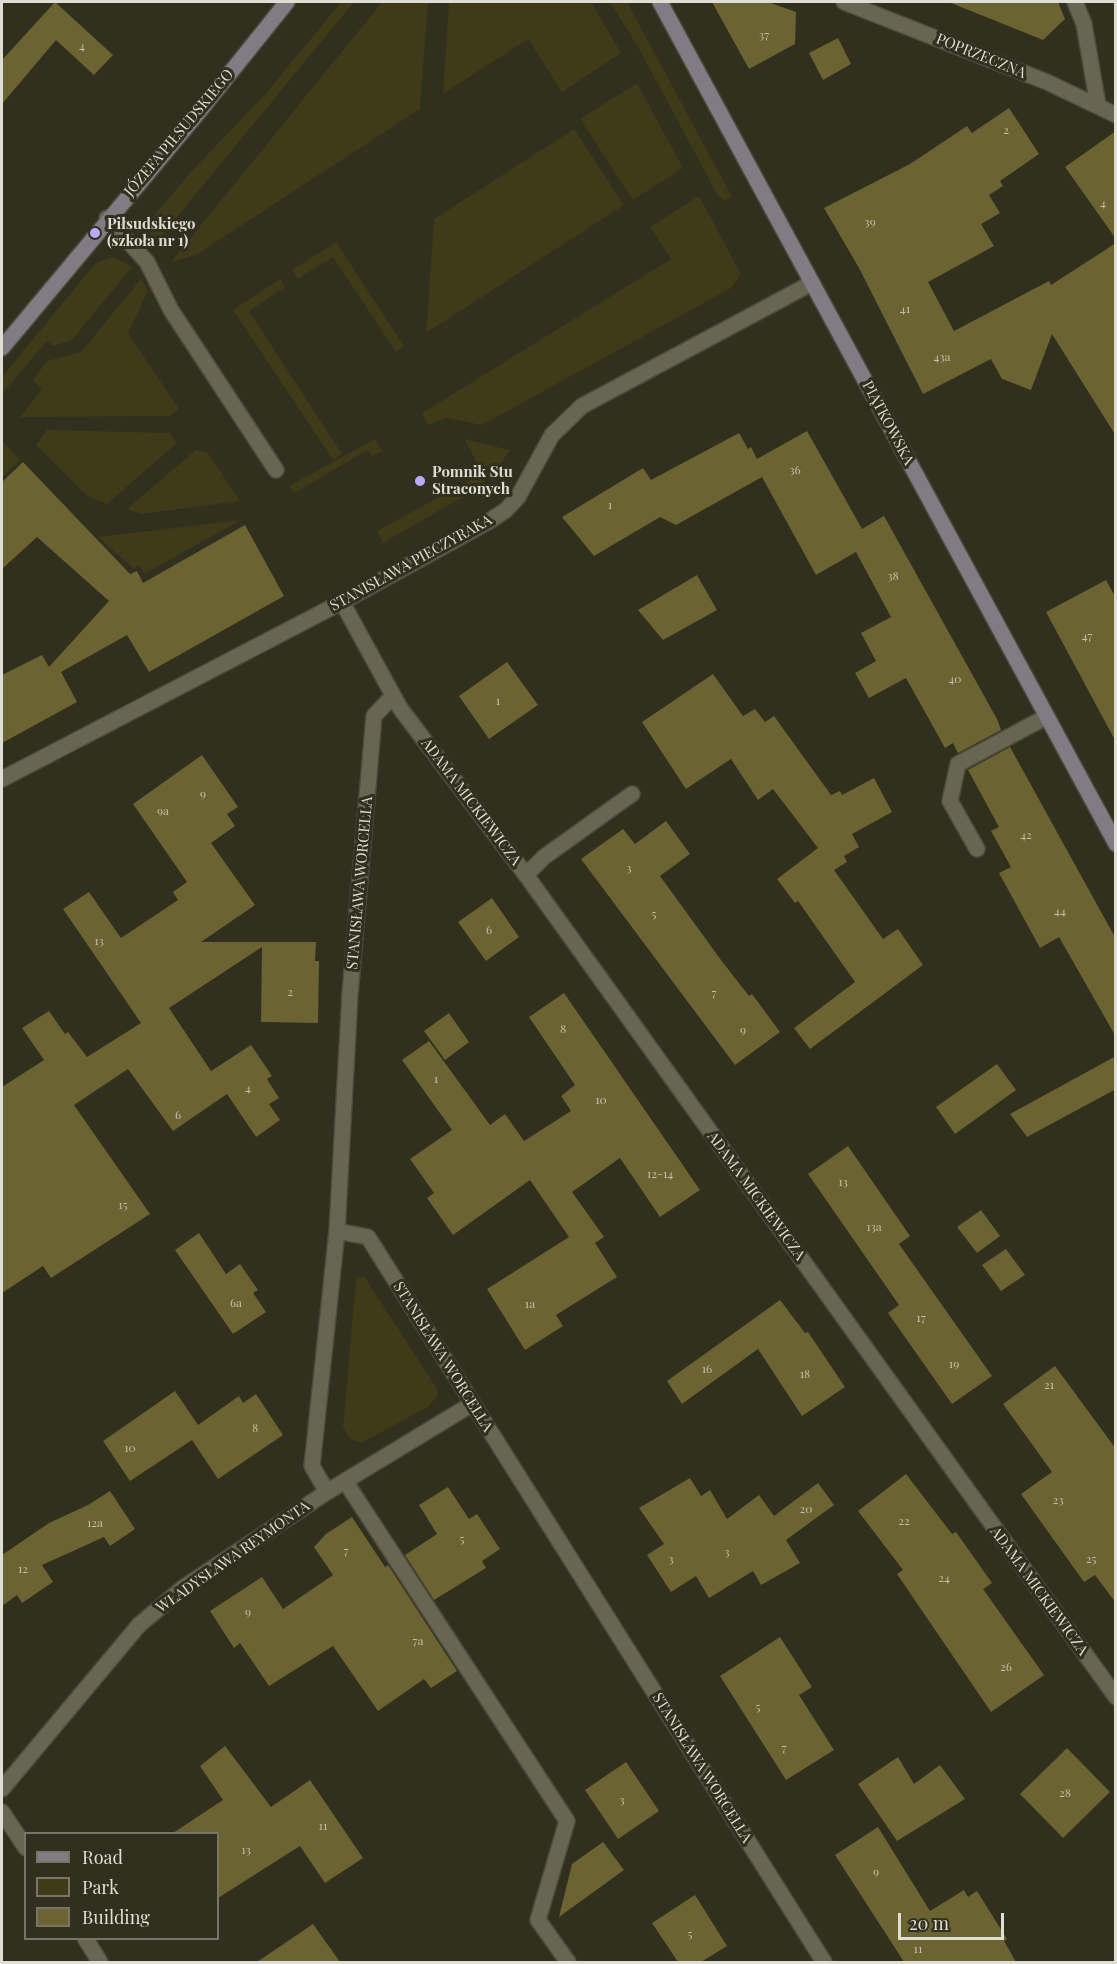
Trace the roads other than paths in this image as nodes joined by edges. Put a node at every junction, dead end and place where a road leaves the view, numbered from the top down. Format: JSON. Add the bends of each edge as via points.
{"nodes":[{"id":1,"x":287,"y":2,"type":"edge"},
{"id":2,"x":660,"y":2,"type":"edge"},
{"id":3,"x":844,"y":2,"type":"edge"},
{"id":4,"x":1075,"y":2,"type":"edge"},
{"id":5,"x":1098,"y":105,"type":"junction"},
{"id":6,"x":1116,"y":115,"type":"edge"},
{"id":7,"x":108,"y":218,"type":"junction"},
{"id":8,"x":812,"y":283,"type":"junction"},
{"id":9,"x":2,"y":348,"type":"edge"},
{"id":10,"x":276,"y":470,"type":"dead end"},
{"id":11,"x":342,"y":602,"type":"junction"},
{"id":12,"x":392,"y":697,"type":"junction"},
{"id":13,"x":1046,"y":717,"type":"junction"},
{"id":14,"x":2,"y":778,"type":"edge"},
{"id":15,"x":632,"y":795,"type":"dead end"},
{"id":16,"x":1116,"y":844,"type":"edge"},
{"id":17,"x":977,"y":849,"type":"dead end"},
{"id":18,"x":526,"y":875,"type":"junction"},
{"id":19,"x":337,"y":1231,"type":"junction"},
{"id":20,"x":472,"y":1404,"type":"junction"},
{"id":21,"x":345,"y":1481,"type":"junction"},
{"id":22,"x":327,"y":1492,"type":"junction"},
{"id":23,"x":1116,"y":1697,"type":"edge"},
{"id":24,"x":2,"y":1789,"type":"edge"},
{"id":25,"x":2,"y":1812,"type":"edge"},
{"id":26,"x":24,"y":1845,"type":"edge"},
{"id":27,"x":86,"y":1940,"type":"edge"},
{"id":28,"x":100,"y":1962,"type":"edge"},
{"id":29,"x":568,"y":1962,"type":"edge"},
{"id":30,"x":824,"y":1962,"type":"edge"}],
"edges":[{"from":1,"to":7,"type":"main road","name":"JÓZEFA PIŁSUDSKIEGO"},
{"from":2,"to":8,"type":"main road","name":"PIĄTKOWSKA"},
{"from":3,"to":5,"type":"street","name":"POPRZECZNA"},
{"from":4,"to":5,"type":"street","via":[[1084,24]]},
{"from":5,"to":6,"type":"street","name":"POPRZECZNA"},
{"from":7,"to":9,"type":"main road","name":"JÓZEFA PIŁSUDSKIEGO"},
{"from":7,"to":10,"type":"street","via":[[147,262],[171,310]]},
{"from":8,"to":11,"type":"street","name":"STANISŁAWA PIECZYRAKA","via":[[582,406],[552,435],[506,510]]},
{"from":8,"to":13,"type":"main road","name":"PIĄTKOWSKA"},
{"from":11,"to":12,"type":"street","name":"ADAMA MICKIEWICZA"},
{"from":11,"to":14,"type":"street","name":"STANISŁAWA PIECZYRAKA"},
{"from":12,"to":18,"type":"street","name":"ADAMA MICKIEWICZA"},
{"from":12,"to":19,"type":"street","name":"STANISŁAWA WORCELLA","via":[[374,716],[370,754],[350,994]]},
{"from":13,"to":16,"type":"main road","name":"PIĄTKOWSKA"},
{"from":13,"to":17,"type":"street","via":[[958,764],[950,801]]},
{"from":15,"to":18,"type":"street","via":[[544,857]]},
{"from":18,"to":23,"type":"street","name":"ADAMA MICKIEWICZA"},
{"from":19,"to":20,"type":"street","name":"STANISŁAWA WORCELLA","via":[[368,1237]]},
{"from":19,"to":22,"type":"street","via":[[312,1466]]},
{"from":20,"to":21,"type":"street","name":"WŁADYSŁAWA REYMONTA"},
{"from":20,"to":30,"type":"street","name":"STANISŁAWA WORCELLA"},
{"from":21,"to":22,"type":"street","name":"WŁADYSŁAWA REYMONTA"},
{"from":21,"to":29,"type":"street","via":[[567,1821],[538,1920]]},
{"from":22,"to":24,"type":"street","name":"WŁADYSŁAWA REYMONTA","via":[[183,1588],[139,1625]]},
{"from":25,"to":26,"type":"street"},
{"from":27,"to":28,"type":"street"}]}
